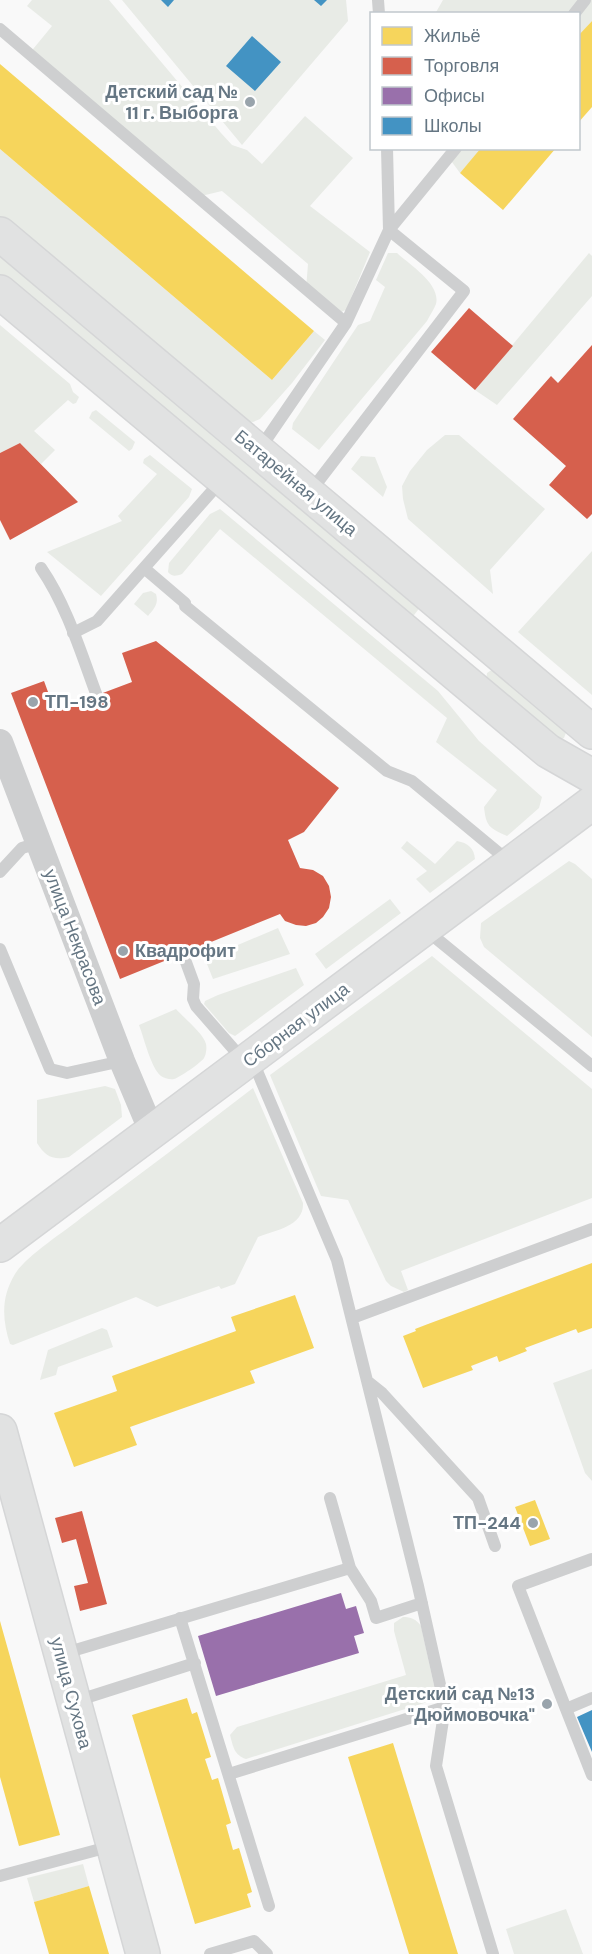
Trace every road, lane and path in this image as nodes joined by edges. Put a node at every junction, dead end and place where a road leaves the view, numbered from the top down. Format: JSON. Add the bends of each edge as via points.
{"nodes":[{"id":1,"x":585,"y":0,"type":"edge"},
{"id":2,"x":576,"y":12,"type":"edge"},
{"id":3,"x":0,"y":29,"type":"edge"},
{"id":4,"x":387,"y":150,"type":"edge"},
{"id":5,"x":454,"y":150,"type":"edge"},
{"id":6,"x":389,"y":230,"type":"junction"},
{"id":7,"x":0,"y":234,"type":"edge"},
{"id":8,"x":0,"y":292,"type":"edge"},
{"id":9,"x":346,"y":323,"type":"junction"},
{"id":10,"x":259,"y":450,"type":"junction"},
{"id":11,"x":224,"y":479,"type":"junction"},
{"id":12,"x":309,"y":493,"type":"junction"},
{"id":13,"x":41,"y":568,"type":"dead end"},
{"id":14,"x":144,"y":568,"type":"junction"},
{"id":15,"x":73,"y":633,"type":"junction"},
{"id":16,"x":492,"y":648,"type":"junction"},
{"id":17,"x":463,"y":681,"type":"junction"},
{"id":18,"x":97,"y":696,"type":"dead end"},
{"id":19,"x":592,"y":732,"type":"edge"},
{"id":20,"x":0,"y":742,"type":"edge"},
{"id":21,"x":592,"y":776,"type":"edge"},
{"id":22,"x":592,"y":803,"type":"edge"},
{"id":23,"x":38,"y":843,"type":"junction"},
{"id":24,"x":513,"y":864,"type":"junction"},
{"id":25,"x":0,"y":872,"type":"edge"},
{"id":26,"x":425,"y":929,"type":"junction"},
{"id":27,"x":0,"y":949,"type":"edge"},
{"id":28,"x":183,"y":954,"type":"dead end"},
{"id":29,"x":248,"y":1061,"type":"junction"},
{"id":30,"x":122,"y":1062,"type":"junction"},
{"id":31,"x":592,"y":1066,"type":"edge"},
{"id":32,"x":152,"y":1132,"type":"junction"},
{"id":33,"x":592,"y":1229,"type":"edge"},
{"id":34,"x":0,"y":1245,"type":"edge"},
{"id":35,"x":352,"y":1318,"type":"junction"},
{"id":36,"x":367,"y":1381,"type":"junction"},
{"id":37,"x":0,"y":1431,"type":"edge"},
{"id":38,"x":330,"y":1498,"type":"dead end"},
{"id":39,"x":495,"y":1546,"type":"dead end"},
{"id":40,"x":592,"y":1558,"type":"edge"},
{"id":41,"x":350,"y":1568,"type":"junction"},
{"id":42,"x":422,"y":1604,"type":"junction"},
{"id":43,"x":180,"y":1618,"type":"junction"},
{"id":44,"x":61,"y":1655,"type":"junction"},
{"id":45,"x":195,"y":1664,"type":"junction"},
{"id":46,"x":592,"y":1698,"type":"edge"},
{"id":47,"x":73,"y":1701,"type":"junction"},
{"id":48,"x":445,"y":1707,"type":"junction"},
{"id":49,"x":566,"y":1709,"type":"junction"},
{"id":50,"x":229,"y":1774,"type":"junction"},
{"id":51,"x":592,"y":1775,"type":"edge"},
{"id":52,"x":113,"y":1846,"type":"junction"},
{"id":53,"x":0,"y":1876,"type":"edge"},
{"id":54,"x":269,"y":1906,"type":"dead end"},
{"id":55,"x":143,"y":1954,"type":"edge"},
{"id":56,"x":210,"y":1954,"type":"edge"},
{"id":57,"x":267,"y":1954,"type":"edge"},
{"id":58,"x":493,"y":1954,"type":"edge"}],
"edges":[{"from":1,"to":2,"type":"lane"},
{"from":3,"to":9,"type":"lane"},
{"from":4,"to":6,"type":"lane"},
{"from":5,"to":6,"type":"lane"},
{"from":6,"to":9,"type":"lane"},
{"from":6,"to":12,"type":"lane","via":[[464,291]]},
{"from":7,"to":10,"type":"street","name":"Батарейная улица"},
{"from":8,"to":11,"type":"street"},
{"from":9,"to":10,"type":"lane"},
{"from":10,"to":12,"type":"street","name":"Батарейная улица"},
{"from":11,"to":14,"type":"lane"},
{"from":11,"to":17,"type":"street"},
{"from":12,"to":16,"type":"street","name":"Батарейная улица"},
{"from":13,"to":15,"type":"lane"},
{"from":14,"to":15,"type":"lane","via":[[97,621]]},
{"from":14,"to":24,"type":"lane","via":[[387,771],[412,781]]},
{"from":15,"to":18,"type":"lane"},
{"from":16,"to":17,"type":"street"},
{"from":16,"to":19,"type":"street","name":"Батарейная улица"},
{"from":17,"to":21,"type":"street","via":[[548,752]]},
{"from":20,"to":23,"type":"street","name":"улица Некрасова"},
{"from":22,"to":24,"type":"street","name":"Сборная улица"},
{"from":23,"to":25,"type":"lane","via":[[22,848]]},
{"from":23,"to":30,"type":"street","name":"улица Некрасова"},
{"from":24,"to":26,"type":"street","name":"Сборная улица"},
{"from":26,"to":29,"type":"street","name":"Сборная улица"},
{"from":26,"to":31,"type":"lane"},
{"from":27,"to":30,"type":"lane","via":[[50,1069],[67,1072]]},
{"from":28,"to":29,"type":"lane","via":[[194,984],[196,1006]]},
{"from":29,"to":32,"type":"street","name":"Сборная улица"},
{"from":29,"to":35,"type":"lane","via":[[333,1248]]},
{"from":30,"to":32,"type":"street","name":"улица Некрасова"},
{"from":32,"to":34,"type":"street","name":"Сборная улица"},
{"from":33,"to":35,"type":"lane"},
{"from":35,"to":36,"type":"lane"},
{"from":36,"to":39,"type":"lane","via":[[478,1498]]},
{"from":36,"to":42,"type":"lane"},
{"from":37,"to":44,"type":"street","name":"улица Сухова"},
{"from":38,"to":41,"type":"lane"},
{"from":40,"to":49,"type":"lane","via":[[518,1586]]},
{"from":41,"to":42,"type":"lane","via":[[371,1601],[376,1618]]},
{"from":41,"to":43,"type":"lane"},
{"from":42,"to":48,"type":"lane"},
{"from":43,"to":44,"type":"lane"},
{"from":43,"to":45,"type":"lane"},
{"from":44,"to":47,"type":"street","name":"улица Сухова"},
{"from":45,"to":47,"type":"lane"},
{"from":45,"to":50,"type":"lane"},
{"from":46,"to":49,"type":"lane"},
{"from":47,"to":52,"type":"street","name":"улица Сухова"},
{"from":48,"to":50,"type":"lane"},
{"from":48,"to":58,"type":"lane","via":[[436,1766]]},
{"from":49,"to":51,"type":"lane"},
{"from":50,"to":54,"type":"lane"},
{"from":52,"to":53,"type":"lane"},
{"from":52,"to":55,"type":"street","name":"улица Сухова"},
{"from":56,"to":57,"type":"lane","via":[[254,1941]]}]}
